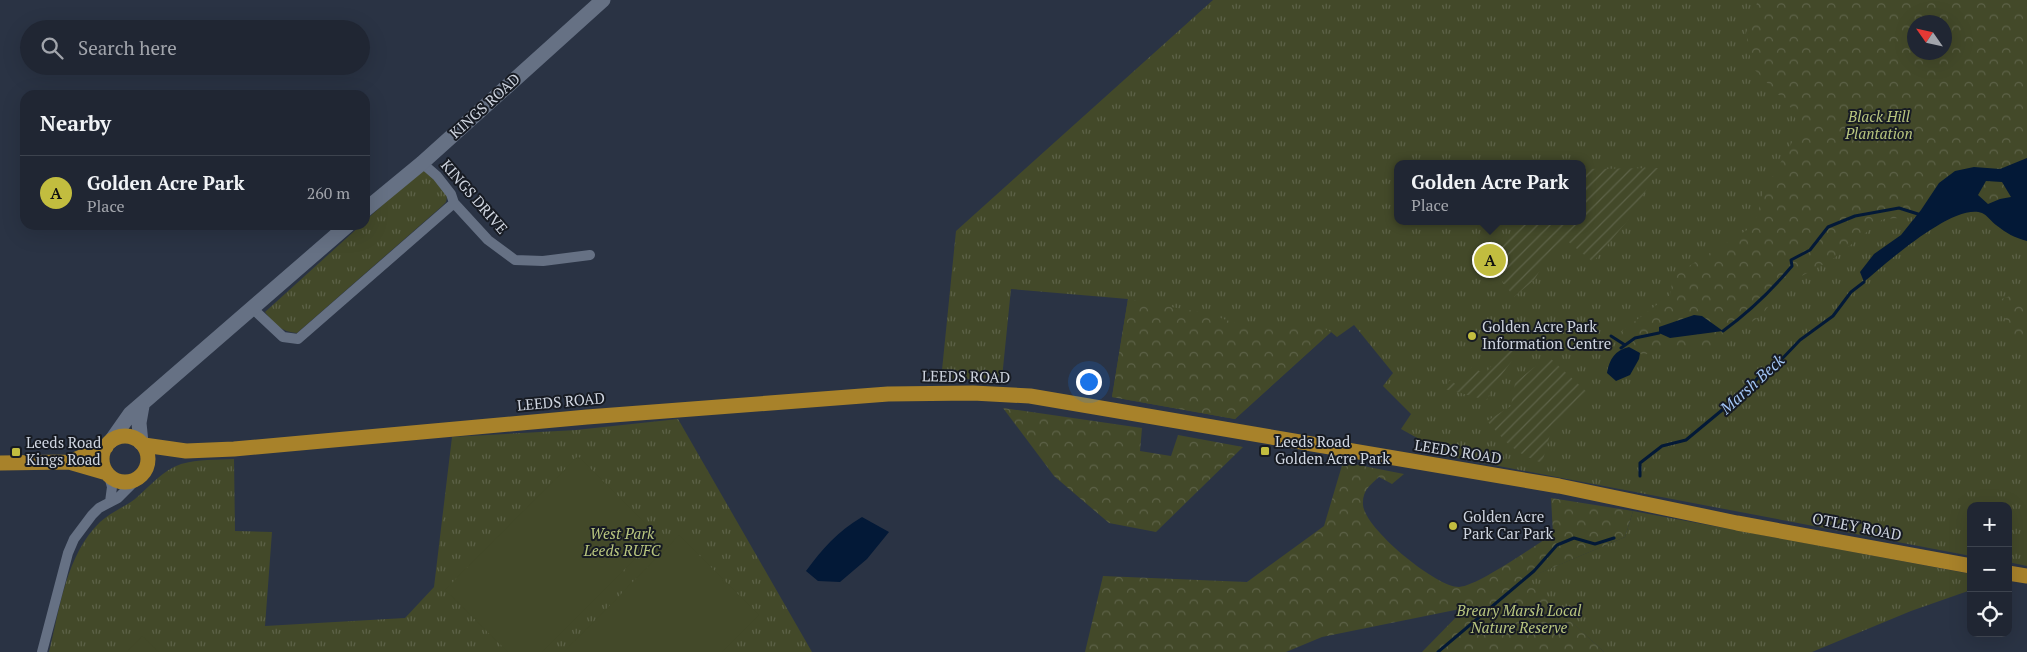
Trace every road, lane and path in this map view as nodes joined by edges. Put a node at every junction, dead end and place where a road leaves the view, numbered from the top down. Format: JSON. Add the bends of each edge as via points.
{"nodes":[{"id":1,"x":603,"y":0,"type":"edge"},
{"id":2,"x":422,"y":163,"type":"junction"},
{"id":3,"x":454,"y":202,"type":"junction"},
{"id":4,"x":370,"y":206,"type":"edge"},
{"id":5,"x":342,"y":230,"type":"edge"},
{"id":6,"x":590,"y":255,"type":"dead end"},
{"id":7,"x":252,"y":308,"type":"junction"},
{"id":8,"x":142,"y":406,"type":"junction"},
{"id":9,"x":108,"y":444,"type":"junction"},
{"id":10,"x":143,"y":444,"type":"junction"},
{"id":11,"x":186,"y":452,"type":"junction"},
{"id":12,"x":68,"y":462,"type":"junction"},
{"id":13,"x":0,"y":463,"type":"edge"},
{"id":14,"x":148,"y":466,"type":"junction"},
{"id":15,"x":108,"y":475,"type":"junction"},
{"id":16,"x":137,"y":479,"type":"junction"},
{"id":17,"x":110,"y":502,"type":"junction"},
{"id":18,"x":1737,"y":523,"type":"joint"},
{"id":19,"x":1967,"y":565,"type":"edge"},
{"id":20,"x":2012,"y":574,"type":"edge"},
{"id":21,"x":2027,"y":576,"type":"edge"},
{"id":22,"x":42,"y":652,"type":"edge"}],
"edges":[{"from":1,"to":2,"type":"street","name":"KINGS ROAD"},
{"from":2,"to":3,"type":"street","name":"KINGS DRIVE","via":[[437,176]]},
{"from":2,"to":4,"type":"street","name":"KINGS ROAD"},
{"from":3,"to":6,"type":"street","name":"KINGS DRIVE","via":[[488,240],[515,260],[543,261]]},
{"from":3,"to":7,"type":"street","via":[[298,339],[283,337]]},
{"from":5,"to":7,"type":"street"},
{"from":7,"to":8,"type":"street"},
{"from":8,"to":9,"type":"street","via":[[130,414]]},
{"from":8,"to":10,"type":"street","via":[[139,423]]},
{"from":9,"to":10,"type":"highway","via":[[123,436]]},
{"from":9,"to":12,"type":"highway"},
{"from":9,"to":15,"type":"highway","via":[[102,460]]},
{"from":10,"to":11,"type":"highway","name":"LEEDS ROAD"},
{"from":10,"to":14,"type":"highway"},
{"from":11,"to":14,"type":"highway","name":"LEEDS ROAD"},
{"from":11,"to":18,"type":"highway","name":"LEEDS ROAD","via":[[888,394],[973,393],[1030,396],[1128,412],[1558,486]]},
{"from":12,"to":13,"type":"highway"},
{"from":12,"to":15,"type":"highway"},
{"from":14,"to":16,"type":"highway"},
{"from":15,"to":16,"type":"highway","via":[[123,482]]},
{"from":15,"to":17,"type":"street","via":[[112,487]]},
{"from":16,"to":17,"type":"street"},
{"from":17,"to":22,"type":"street","via":[[92,515],[74,539]]},
{"from":18,"to":19,"type":"highway","name":"OTLEY ROAD"},
{"from":20,"to":21,"type":"highway"}]}
